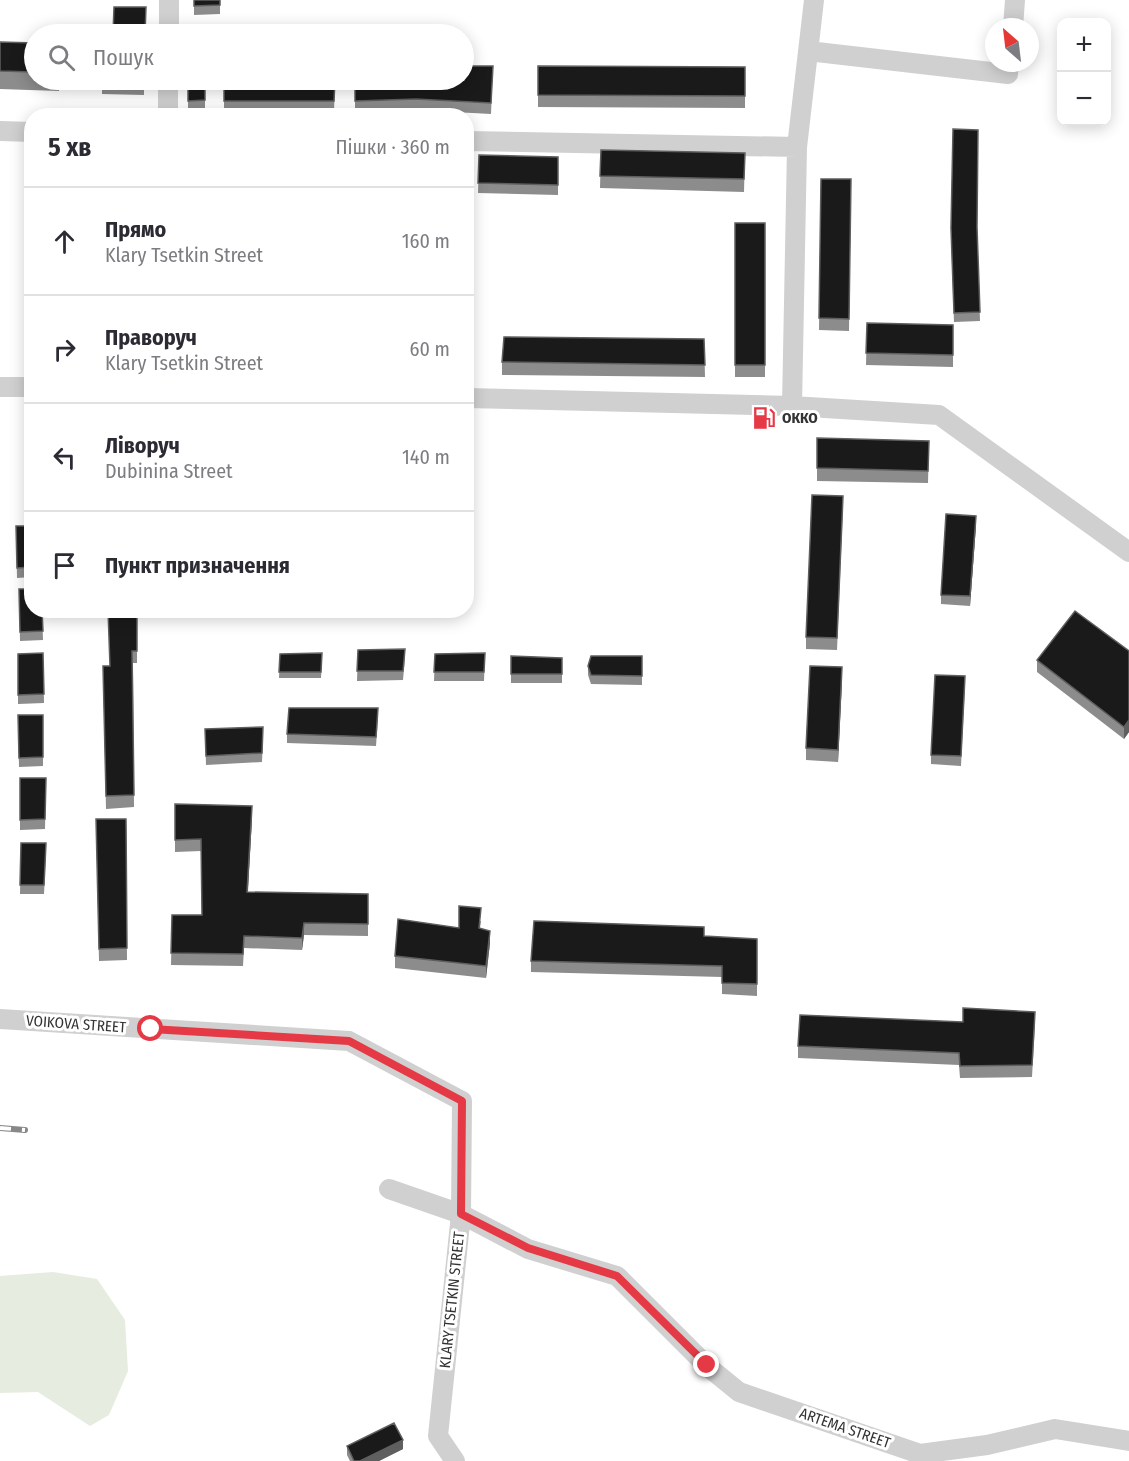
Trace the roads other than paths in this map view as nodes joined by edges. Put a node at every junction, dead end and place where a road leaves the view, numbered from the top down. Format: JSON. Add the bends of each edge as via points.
{"nodes":[{"id":1,"x":169,"y":0,"type":"edge"},
{"id":2,"x":814,"y":0,"type":"edge"},
{"id":3,"x":1015,"y":0,"type":"edge"},
{"id":4,"x":1014,"y":18,"type":"edge"},
{"id":5,"x":169,"y":24,"type":"edge"},
{"id":6,"x":808,"y":51,"type":"junction"},
{"id":7,"x":985,"y":71,"type":"edge"},
{"id":8,"x":991,"y":72,"type":"edge"},
{"id":9,"x":1008,"y":72,"type":"edge"},
{"id":10,"x":168,"y":90,"type":"edge"},
{"id":11,"x":168,"y":108,"type":"edge"},
{"id":12,"x":0,"y":131,"type":"edge"},
{"id":13,"x":24,"y":132,"type":"edge"},
{"id":14,"x":474,"y":141,"type":"edge"},
{"id":15,"x":797,"y":147,"type":"junction"},
{"id":16,"x":0,"y":387,"type":"edge"},
{"id":17,"x":24,"y":387,"type":"edge"},
{"id":18,"x":474,"y":398,"type":"edge"},
{"id":19,"x":792,"y":406,"type":"junction"},
{"id":20,"x":1129,"y":552,"type":"edge"},
{"id":21,"x":0,"y":1019,"type":"edge"},
{"id":22,"x":151,"y":1029,"type":"joint"},
{"id":23,"x":389,"y":1189,"type":"dead end"},
{"id":24,"x":461,"y":1214,"type":"junction"},
{"id":25,"x":1129,"y":1442,"type":"edge"},
{"id":26,"x":455,"y":1461,"type":"edge"}],
"edges":[{"from":1,"to":5,"type":"street"},
{"from":2,"to":6,"type":"street"},
{"from":3,"to":4,"type":"street"},
{"from":6,"to":7,"type":"street"},
{"from":6,"to":15,"type":"street"},
{"from":8,"to":9,"type":"street"},
{"from":10,"to":11,"type":"street"},
{"from":12,"to":13,"type":"street"},
{"from":14,"to":15,"type":"street"},
{"from":15,"to":19,"type":"street"},
{"from":16,"to":17,"type":"street"},
{"from":18,"to":19,"type":"street"},
{"from":19,"to":20,"type":"street","via":[[939,415]]},
{"from":21,"to":22,"type":"street","name":"VOIKOVA STREET"},
{"from":22,"to":24,"type":"street","name":"KLARY TSETKIN STREET","via":[[349,1041],[462,1101]]},
{"from":23,"to":24,"type":"street"},
{"from":24,"to":25,"type":"street","name":"ARTEMA STREET","via":[[528,1248],[617,1276],[739,1392],[920,1454],[987,1445],[1054,1429]]},
{"from":24,"to":26,"type":"street","name":"KLARY TSETKIN STREET","via":[[438,1436]]}]}
